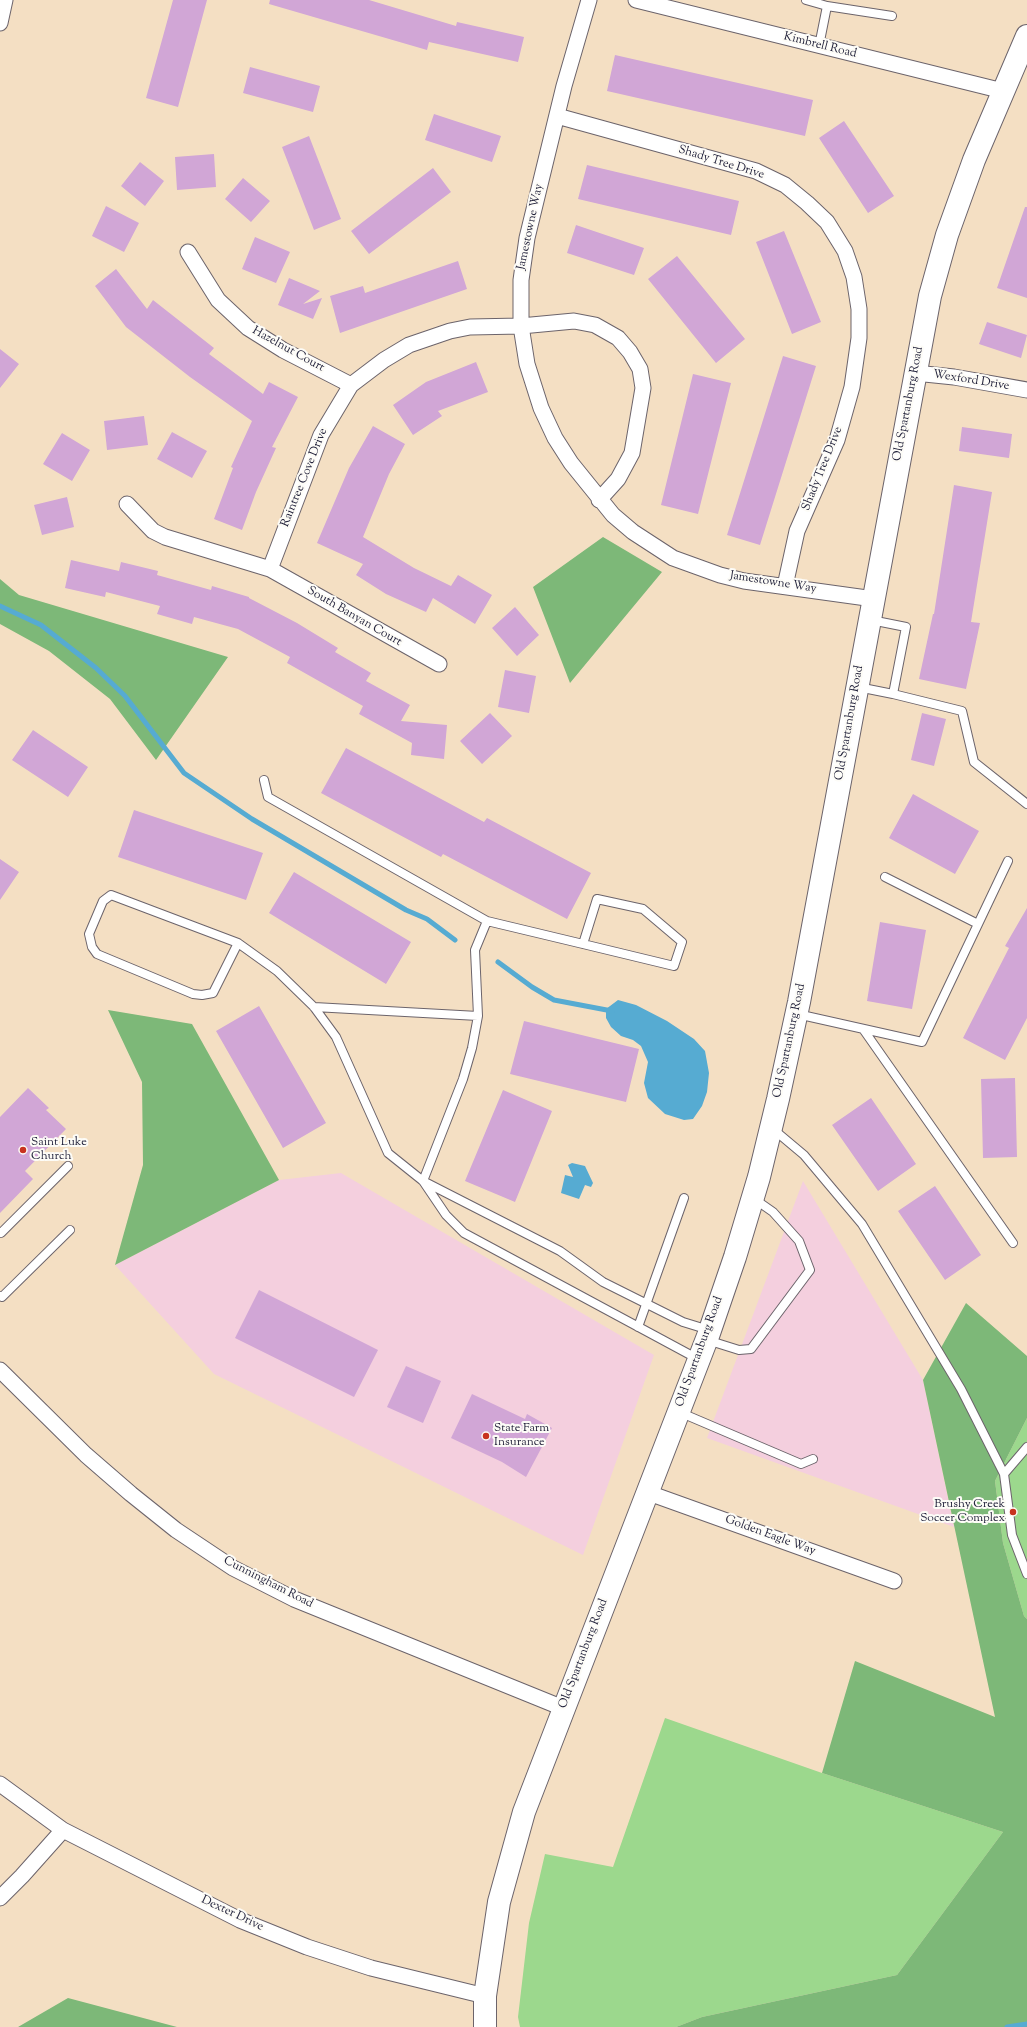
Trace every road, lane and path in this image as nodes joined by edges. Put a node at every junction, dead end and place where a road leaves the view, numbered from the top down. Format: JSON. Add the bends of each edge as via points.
{"nodes":[{"id":1,"x":5,"y":0,"type":"edge"},
{"id":2,"x":589,"y":0,"type":"edge"},
{"id":3,"x":636,"y":0,"type":"edge"},
{"id":4,"x":806,"y":0,"type":"edge"},
{"id":5,"x":670,"y":4,"type":"edge"},
{"id":6,"x":826,"y":6,"type":"junction"},
{"id":7,"x":892,"y":16,"type":"dead end"},
{"id":8,"x":0,"y":23,"type":"edge"},
{"id":9,"x":1027,"y":36,"type":"edge"},
{"id":10,"x":818,"y":46,"type":"junction"},
{"id":11,"x":1003,"y":91,"type":"junction"},
{"id":12,"x":557,"y":116,"type":"junction"},
{"id":13,"x":188,"y":252,"type":"dead end"},
{"id":14,"x":521,"y":326,"type":"junction"},
{"id":15,"x":915,"y":373,"type":"junction"},
{"id":16,"x":351,"y":385,"type":"junction"},
{"id":17,"x":1027,"y":390,"type":"edge"},
{"id":18,"x":600,"y":500,"type":"junction"},
{"id":19,"x":127,"y":504,"type":"dead end"},
{"id":20,"x":270,"y":569,"type":"junction"},
{"id":21,"x":785,"y":586,"type":"junction"},
{"id":22,"x":874,"y":599,"type":"junction"},
{"id":23,"x":869,"y":620,"type":"junction"},
{"id":24,"x":439,"y":664,"type":"dead end"},
{"id":25,"x":857,"y":687,"type":"junction"},
{"id":26,"x":893,"y":694,"type":"junction"},
{"id":27,"x":264,"y":780,"type":"dead end"},
{"id":28,"x":1027,"y":804,"type":"edge"},
{"id":29,"x":1008,"y":861,"type":"dead end"},
{"id":30,"x":885,"y":877,"type":"dead end"},
{"id":31,"x":487,"y":922,"type":"junction"},
{"id":32,"x":978,"y":924,"type":"junction"},
{"id":33,"x":238,"y":943,"type":"junction"},
{"id":34,"x":583,"y":944,"type":"junction"},
{"id":35,"x":314,"y":1007,"type":"junction"},
{"id":36,"x":796,"y":1014,"type":"junction"},
{"id":37,"x":478,"y":1016,"type":"junction"},
{"id":38,"x":863,"y":1029,"type":"junction"},
{"id":39,"x":771,"y":1127,"type":"junction"},
{"id":40,"x":68,"y":1166,"type":"dead end"},
{"id":41,"x":423,"y":1181,"type":"junction"},
{"id":42,"x":684,"y":1198,"type":"dead end"},
{"id":43,"x":752,"y":1198,"type":"junction"},
{"id":44,"x":70,"y":1230,"type":"dead end"},
{"id":45,"x":0,"y":1233,"type":"edge"},
{"id":46,"x":1013,"y":1243,"type":"dead end"},
{"id":47,"x":0,"y":1296,"type":"edge"},
{"id":48,"x":647,"y":1304,"type":"junction"},
{"id":49,"x":638,"y":1327,"type":"junction"},
{"id":50,"x":708,"y":1335,"type":"junction"},
{"id":51,"x":698,"y":1360,"type":"junction"},
{"id":52,"x":0,"y":1370,"type":"edge"},
{"id":53,"x":678,"y":1412,"type":"junction"},
{"id":54,"x":1027,"y":1447,"type":"edge"},
{"id":55,"x":813,"y":1459,"type":"dead end"},
{"id":56,"x":1004,"y":1474,"type":"junction"},
{"id":57,"x":646,"y":1492,"type":"junction"},
{"id":58,"x":1027,"y":1574,"type":"edge"},
{"id":59,"x":894,"y":1581,"type":"dead end"},
{"id":60,"x":563,"y":1708,"type":"junction"},
{"id":61,"x":0,"y":1784,"type":"edge"},
{"id":62,"x":63,"y":1830,"type":"junction"},
{"id":63,"x":0,"y":1898,"type":"edge"},
{"id":64,"x":485,"y":1996,"type":"junction"},
{"id":65,"x":485,"y":2027,"type":"edge"}],
"edges":[{"from":1,"to":8,"type":"street"},
{"from":2,"to":12,"type":"street","name":"Jamestowne Way"},
{"from":3,"to":5,"type":"street","name":"Kimbrell Road"},
{"from":4,"to":6,"type":"lane"},
{"from":5,"to":10,"type":"street","name":"Kimbrell Road"},
{"from":6,"to":7,"type":"lane"},
{"from":6,"to":10,"type":"lane"},
{"from":9,"to":11,"type":"main road","name":"Old Spartanburg Road"},
{"from":10,"to":11,"type":"street","name":"Kimbrell Road"},
{"from":11,"to":15,"type":"main road","name":"Old Spartanburg Road","via":[[974,160],[947,235],[930,296]]},
{"from":12,"to":14,"type":"street","name":"Jamestowne Way","via":[[524,252],[520,280]]},
{"from":12,"to":21,"type":"street","name":"Shady Tree Drive","via":[[756,171],[785,185],[807,203],[827,222],[845,251],[854,277],[859,309],[859,338],[852,386],[837,440],[797,531]]},
{"from":13,"to":16,"type":"street","name":"Hazelnut Court","via":[[218,300],[248,328],[283,350]]},
{"from":14,"to":16,"type":"street","name":"Raintree Cove Drive","via":[[470,327],[430,336],[384,360]]},
{"from":14,"to":18,"type":"street","name":"Jamestowne Way","via":[[527,364],[555,438],[570,463]]},
{"from":14,"to":18,"type":"street","name":"Raintree Cove Drive","via":[[574,321],[595,325],[618,338],[640,369],[643,388],[632,452],[618,479]]},
{"from":15,"to":17,"type":"street","name":"Wexford Drive"},
{"from":15,"to":22,"type":"main road","name":"Old Spartanburg Road"},
{"from":16,"to":20,"type":"street","name":"Raintree Cove Drive","via":[[321,435]]},
{"from":18,"to":21,"type":"street","name":"Jamestowne Way","via":[[633,532],[673,558],[744,581]]},
{"from":19,"to":20,"type":"street","name":"South Banyan Court","via":[[153,531],[165,537]]},
{"from":20,"to":24,"type":"street","name":"South Banyan Court"},
{"from":21,"to":22,"type":"street","name":"Jamestowne Way"},
{"from":22,"to":23,"type":"main road","name":"Old Spartanburg Road"},
{"from":23,"to":25,"type":"main road","name":"Old Spartanburg Road"},
{"from":23,"to":26,"type":"lane","via":[[906,628]]},
{"from":25,"to":26,"type":"lane"},
{"from":25,"to":36,"type":"main road","name":"Old Spartanburg Road"},
{"from":26,"to":28,"type":"lane","via":[[962,711],[974,762]]},
{"from":27,"to":31,"type":"lane","via":[[268,797]]},
{"from":29,"to":32,"type":"lane"},
{"from":30,"to":32,"type":"lane"},
{"from":31,"to":34,"type":"lane"},
{"from":31,"to":37,"type":"lane","via":[[475,950]]},
{"from":32,"to":38,"type":"lane","via":[[922,1042]]},
{"from":33,"to":33,"type":"lane","via":[[111,895],[103,901],[89,934],[92,947],[97,954],[193,994],[202,995],[213,993]]},
{"from":33,"to":35,"type":"lane","via":[[277,971]]},
{"from":34,"to":34,"type":"lane","via":[[674,966],[682,942],[643,909],[598,898]]},
{"from":35,"to":37,"type":"lane"},
{"from":35,"to":41,"type":"lane","via":[[336,1037],[388,1154]]},
{"from":36,"to":38,"type":"lane"},
{"from":36,"to":39,"type":"main road","name":"Old Spartanburg Road"},
{"from":37,"to":41,"type":"lane","via":[[463,1079]]},
{"from":38,"to":46,"type":"lane"},
{"from":39,"to":43,"type":"main road","name":"Old Spartanburg Road"},
{"from":39,"to":56,"type":"lane","via":[[804,1155],[862,1224],[961,1389]]},
{"from":40,"to":45,"type":"lane"},
{"from":41,"to":48,"type":"lane","via":[[560,1251],[603,1282]]},
{"from":41,"to":49,"type":"lane","via":[[446,1215],[464,1233]]},
{"from":42,"to":48,"type":"lane"},
{"from":43,"to":50,"type":"main road","name":"Old Spartanburg Road"},
{"from":43,"to":50,"type":"lane","via":[[774,1212],[799,1241],[810,1270],[751,1349],[739,1350]]},
{"from":44,"to":47,"type":"lane","via":[[2,1297]]},
{"from":48,"to":49,"type":"lane"},
{"from":48,"to":50,"type":"lane"},
{"from":49,"to":51,"type":"lane"},
{"from":50,"to":51,"type":"main road","name":"Old Spartanburg Road"},
{"from":51,"to":53,"type":"main road","name":"Old Spartanburg Road"},
{"from":52,"to":60,"type":"street","name":"Cunningham Road","via":[[86,1455],[131,1494],[176,1530],[233,1568],[294,1598]]},
{"from":53,"to":55,"type":"lane","via":[[801,1464]]},
{"from":53,"to":57,"type":"main road","name":"Old Spartanburg Road"},
{"from":54,"to":56,"type":"lane"},
{"from":56,"to":58,"type":"lane","via":[[1012,1535]]},
{"from":57,"to":59,"type":"street","name":"Golden Eagle Way"},
{"from":57,"to":60,"type":"main road","name":"Old Spartanburg Road"},
{"from":60,"to":64,"type":"main road","name":"Old Spartanburg Road","via":[[524,1812],[507,1868],[499,1902]]},
{"from":61,"to":62,"type":"street","name":"Dexter Drive"},
{"from":62,"to":63,"type":"street"},
{"from":62,"to":64,"type":"street","name":"Dexter Drive","via":[[234,1916],[307,1947],[371,1968]]},
{"from":64,"to":65,"type":"main road","name":"Old Spartanburg Road"}]}
